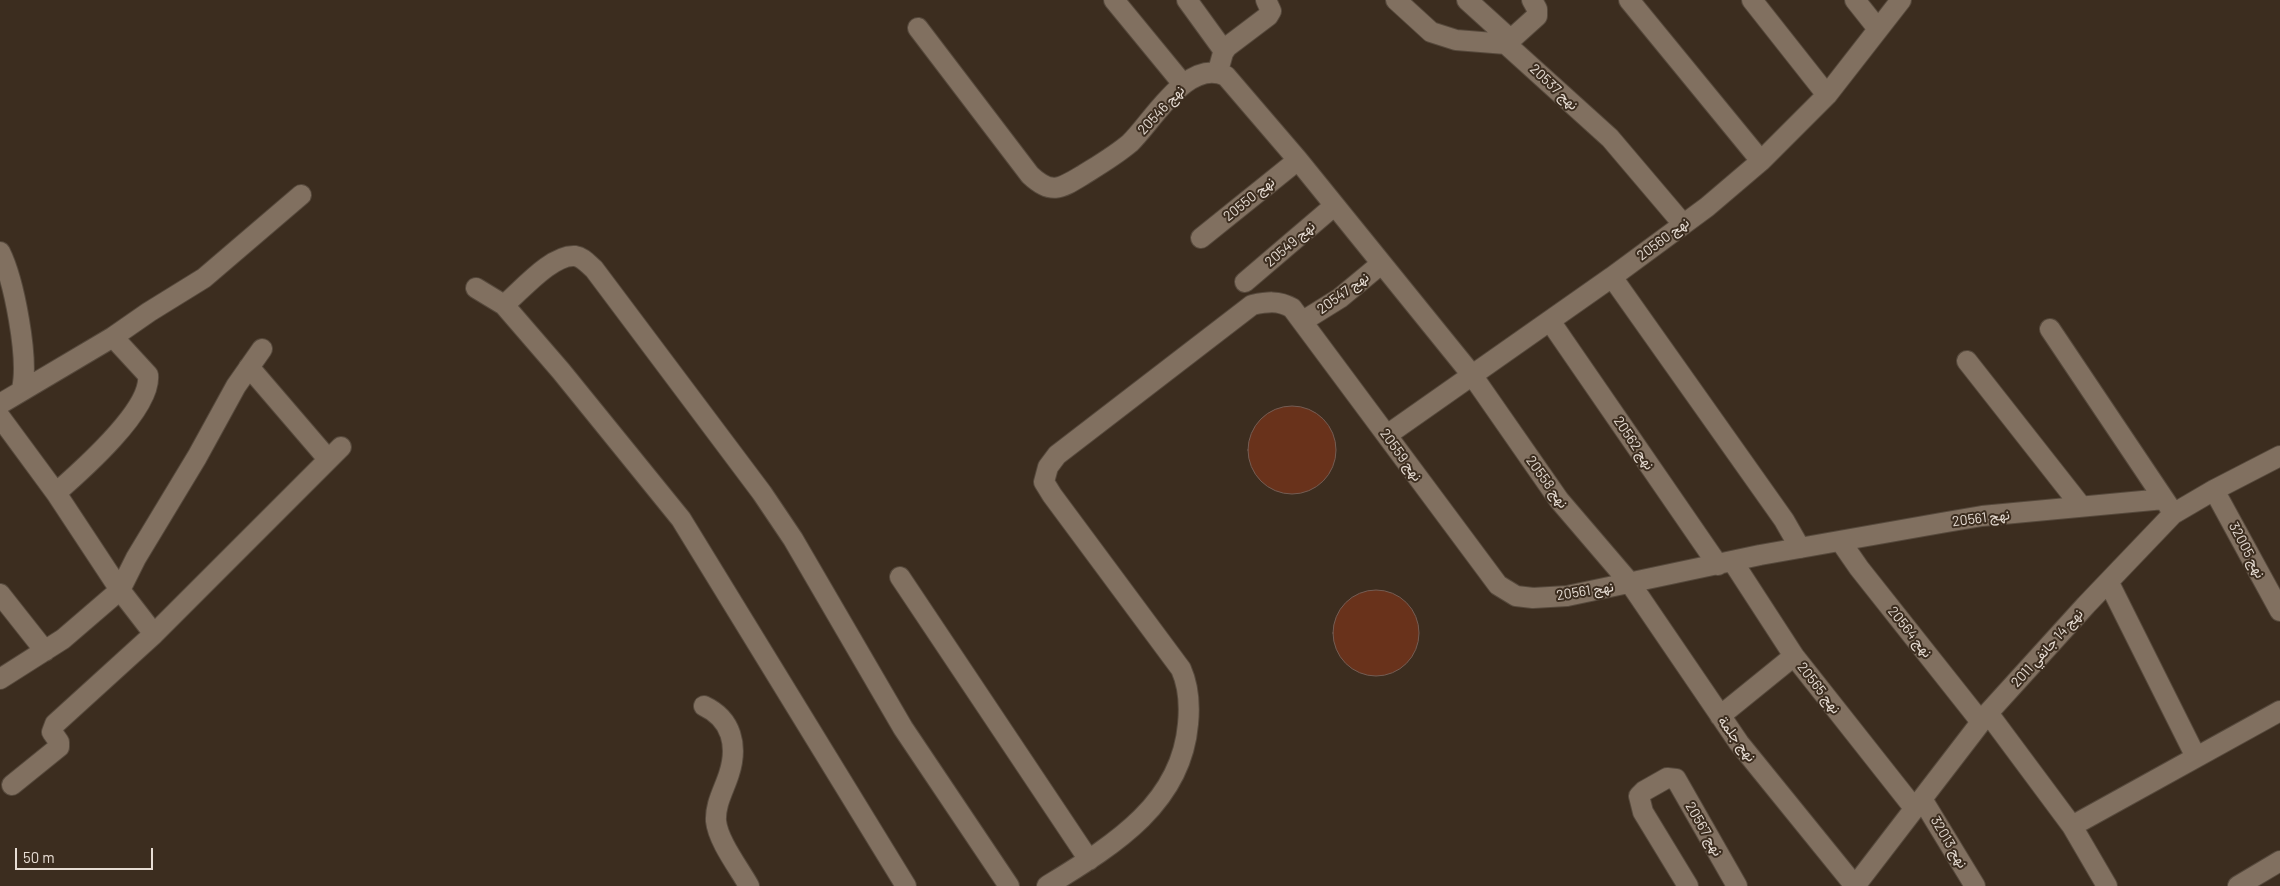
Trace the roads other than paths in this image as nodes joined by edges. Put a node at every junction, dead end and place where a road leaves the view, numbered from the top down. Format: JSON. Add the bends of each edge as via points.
{"nodes":[{"id":1,"x":1114,"y":0,"type":"edge"},
{"id":2,"x":1187,"y":0,"type":"edge"},
{"id":3,"x":1266,"y":0,"type":"edge"},
{"id":4,"x":1396,"y":0,"type":"edge"},
{"id":5,"x":1467,"y":0,"type":"edge"},
{"id":6,"x":1532,"y":0,"type":"edge"},
{"id":7,"x":1629,"y":0,"type":"edge"},
{"id":8,"x":1752,"y":0,"type":"edge"},
{"id":9,"x":1855,"y":0,"type":"edge"},
{"id":10,"x":1901,"y":0,"type":"edge"},
{"id":11,"x":918,"y":28,"type":"dead end"},
{"id":12,"x":1878,"y":29,"type":"junction"},
{"id":13,"x":1508,"y":42,"type":"junction"},
{"id":14,"x":1224,"y":51,"type":"junction"},
{"id":15,"x":1218,"y":71,"type":"junction"},
{"id":16,"x":1183,"y":84,"type":"junction"},
{"id":17,"x":1827,"y":95,"type":"junction"},
{"id":18,"x":1298,"y":160,"type":"junction"},
{"id":19,"x":1760,"y":161,"type":"junction"},
{"id":20,"x":301,"y":195,"type":"dead end"},
{"id":21,"x":1334,"y":206,"type":"junction"},
{"id":22,"x":1683,"y":224,"type":"junction"},
{"id":23,"x":1201,"y":238,"type":"dead end"},
{"id":24,"x":2,"y":264,"type":"edge"},
{"id":25,"x":1381,"y":264,"type":"junction"},
{"id":26,"x":1245,"y":282,"type":"dead end"},
{"id":27,"x":1616,"y":282,"type":"junction"},
{"id":28,"x":476,"y":288,"type":"dead end"},
{"id":29,"x":504,"y":305,"type":"junction"},
{"id":30,"x":1297,"y":315,"type":"junction"},
{"id":31,"x":1550,"y":321,"type":"junction"},
{"id":32,"x":2050,"y":329,"type":"dead end"},
{"id":33,"x":113,"y":337,"type":"junction"},
{"id":34,"x":262,"y":349,"type":"dead end"},
{"id":35,"x":1967,"y":361,"type":"dead end"},
{"id":36,"x":249,"y":367,"type":"junction"},
{"id":37,"x":1472,"y":376,"type":"junction"},
{"id":38,"x":22,"y":389,"type":"junction"},
{"id":39,"x":0,"y":404,"type":"edge"},
{"id":40,"x":0,"y":417,"type":"edge"},
{"id":41,"x":1387,"y":435,"type":"junction"},
{"id":42,"x":2280,"y":456,"type":"edge"},
{"id":43,"x":2214,"y":490,"type":"junction"},
{"id":44,"x":56,"y":493,"type":"junction"},
{"id":45,"x":2081,"y":506,"type":"junction"},
{"id":46,"x":2169,"y":506,"type":"junction"},
{"id":47,"x":1841,"y":542,"type":"junction"},
{"id":48,"x":1800,"y":548,"type":"junction"},
{"id":49,"x":1725,"y":563,"type":"junction"},
{"id":50,"x":900,"y":577,"type":"dead end"},
{"id":51,"x":1630,"y":583,"type":"junction"},
{"id":52,"x":2109,"y":583,"type":"junction"},
{"id":53,"x":120,"y":590,"type":"junction"},
{"id":54,"x":0,"y":594,"type":"edge"},
{"id":55,"x":1516,"y":596,"type":"joint"},
{"id":56,"x":2280,"y":611,"type":"edge"},
{"id":57,"x":154,"y":634,"type":"junction"},
{"id":58,"x":45,"y":651,"type":"junction"},
{"id":59,"x":1794,"y":656,"type":"junction"},
{"id":60,"x":0,"y":679,"type":"edge"},
{"id":61,"x":704,"y":706,"type":"dead end"},
{"id":62,"x":2280,"y":711,"type":"edge"},
{"id":63,"x":1720,"y":716,"type":"junction"},
{"id":64,"x":1985,"y":717,"type":"junction"},
{"id":65,"x":2196,"y":758,"type":"junction"},
{"id":66,"x":12,"y":785,"type":"dead end"},
{"id":67,"x":1918,"y":803,"type":"junction"},
{"id":68,"x":2072,"y":826,"type":"junction"},
{"id":69,"x":1089,"y":860,"type":"junction"},
{"id":70,"x":2280,"y":860,"type":"edge"},
{"id":71,"x":1873,"y":879,"type":"edge"},
{"id":72,"x":2099,"y":884,"type":"edge"},
{"id":73,"x":748,"y":886,"type":"edge"},
{"id":74,"x":906,"y":886,"type":"edge"},
{"id":75,"x":1009,"y":886,"type":"edge"},
{"id":76,"x":1047,"y":886,"type":"edge"},
{"id":77,"x":1688,"y":886,"type":"edge"},
{"id":78,"x":1737,"y":886,"type":"edge"},
{"id":79,"x":1855,"y":886,"type":"edge"},
{"id":80,"x":1975,"y":886,"type":"edge"},
{"id":81,"x":2238,"y":886,"type":"edge"}],
"edges":[{"from":1,"to":16,"type":"street"},
{"from":2,"to":14,"type":"street"},
{"from":3,"to":14,"type":"street","via":[[1271,11],[1268,16]]},
{"from":4,"to":13,"type":"street","via":[[1431,32],[1456,40]]},
{"from":5,"to":13,"type":"street","name":"نهج 20537"},
{"from":6,"to":13,"type":"street","via":[[1537,16]]},
{"from":7,"to":19,"type":"street"},
{"from":8,"to":17,"type":"street"},
{"from":9,"to":12,"type":"street"},
{"from":10,"to":12,"type":"street","name":"نهج 20560"},
{"from":11,"to":16,"type":"street","name":"نهج 20546","via":[[1030,175],[1040,185],[1051,189],[1065,186],[1119,152]]},
{"from":12,"to":17,"type":"street","name":"نهج 20560"},
{"from":13,"to":22,"type":"street","name":"نهج 20537","via":[[1610,138]]},
{"from":14,"to":15,"type":"street"},
{"from":15,"to":16,"type":"street","name":"نهج 20546"},
{"from":15,"to":18,"type":"street","via":[[1226,76]]},
{"from":17,"to":19,"type":"street","name":"نهج 20560"},
{"from":18,"to":21,"type":"street"},
{"from":18,"to":23,"type":"street","name":"نهج 20550"},
{"from":19,"to":22,"type":"street","name":"نهج 20560","via":[[1708,207]]},
{"from":20,"to":33,"type":"street","via":[[204,278]]},
{"from":21,"to":25,"type":"street"},
{"from":21,"to":26,"type":"street","name":"نهج 20549"},
{"from":22,"to":27,"type":"street","name":"نهج 20560"},
{"from":24,"to":38,"type":"street","via":[[19,327],[24,378]]},
{"from":25,"to":30,"type":"street","name":"نهج 20547","via":[[1340,298]]},
{"from":25,"to":37,"type":"street"},
{"from":27,"to":31,"type":"street","name":"نهج 20560"},
{"from":27,"to":48,"type":"street","via":[[1784,520]]},
{"from":28,"to":29,"type":"street"},
{"from":29,"to":74,"type":"street","via":[[680,519]]},
{"from":29,"to":75,"type":"street","via":[[554,262],[575,256],[594,269],[762,493],[903,728]]},
{"from":30,"to":41,"type":"street","name":"نهج 20559"},
{"from":30,"to":69,"type":"street","via":[[1284,304],[1273,301],[1252,305],[1057,455],[1048,467],[1044,482],[1181,669],[1188,684],[1190,710],[1186,746],[1165,791],[1144,818]]},
{"from":31,"to":37,"type":"street","name":"نهج 20560"},
{"from":31,"to":49,"type":"street","name":"نهج 20562"},
{"from":32,"to":46,"type":"street"},
{"from":33,"to":38,"type":"street"},
{"from":33,"to":44,"type":"street","via":[[148,375],[147,391],[106,448]]},
{"from":34,"to":36,"type":"street"},
{"from":35,"to":45,"type":"street"},
{"from":36,"to":53,"type":"street"},
{"from":36,"to":57,"type":"street","via":[[334,453]]},
{"from":37,"to":41,"type":"street","name":"نهج 20560"},
{"from":37,"to":51,"type":"street","name":"نهج 20558","via":[[1559,500]]},
{"from":38,"to":39,"type":"street"},
{"from":40,"to":44,"type":"street"},
{"from":41,"to":55,"type":"street","name":"نهج 20559","via":[[1498,585]]},
{"from":42,"to":43,"type":"street","name":"نهج 14 جانفي 2011"},
{"from":43,"to":46,"type":"street","name":"نهج 14 جانفي 2011"},
{"from":43,"to":56,"type":"street","name":"نهج 32005"},
{"from":44,"to":53,"type":"street"},
{"from":45,"to":46,"type":"street","name":"نهج 20561"},
{"from":45,"to":47,"type":"street","name":"نهج 20561","via":[[1982,516]]},
{"from":46,"to":52,"type":"street","name":"نهج 14 جانفي 2011"},
{"from":47,"to":48,"type":"street","name":"نهج 20561"},
{"from":47,"to":64,"type":"street","name":"نهج 20564","via":[[1858,568]]},
{"from":48,"to":49,"type":"street","name":"نهج 20561"},
{"from":49,"to":51,"type":"street","name":"نهج 20561"},
{"from":49,"to":59,"type":"street","name":"نهج 20565"},
{"from":50,"to":69,"type":"street"},
{"from":51,"to":55,"type":"street","name":"نهج 20561","via":[[1567,596]]},
{"from":51,"to":63,"type":"street","name":"نهج جلمة"},
{"from":52,"to":64,"type":"street","name":"نهج 14 جانفي 2011"},
{"from":52,"to":65,"type":"street"},
{"from":53,"to":57,"type":"street"},
{"from":53,"to":58,"type":"street"},
{"from":54,"to":58,"type":"street"},
{"from":57,"to":66,"type":"street","via":[[55,724],[52,732],[59,747]]},
{"from":58,"to":60,"type":"street"},
{"from":59,"to":63,"type":"street"},
{"from":59,"to":67,"type":"street","name":"نهج 20565"},
{"from":61,"to":73,"type":"street","via":[[717,712],[728,725],[732,739],[730,771],[716,820],[718,833]]},
{"from":62,"to":65,"type":"street"},
{"from":63,"to":79,"type":"street","name":"نهج جلمة"},
{"from":64,"to":67,"type":"street","name":"نهج 14 جانفي 2011"},
{"from":64,"to":68,"type":"street","name":"نهج 20564"},
{"from":65,"to":68,"type":"street"},
{"from":67,"to":71,"type":"street","name":"نهج 14 جانفي 2011"},
{"from":67,"to":80,"type":"street","name":"نهج 32013"},
{"from":68,"to":72,"type":"street","name":"نهج 20564"},
{"from":69,"to":76,"type":"street"},
{"from":70,"to":81,"type":"street"},
{"from":71,"to":79,"type":"street","name":"نهج 14 جانفي 2011"},
{"from":77,"to":78,"type":"street","name":"نهج 20567","via":[[1640,804],[1639,796],[1644,791],[1667,778],[1676,779]]}]}
